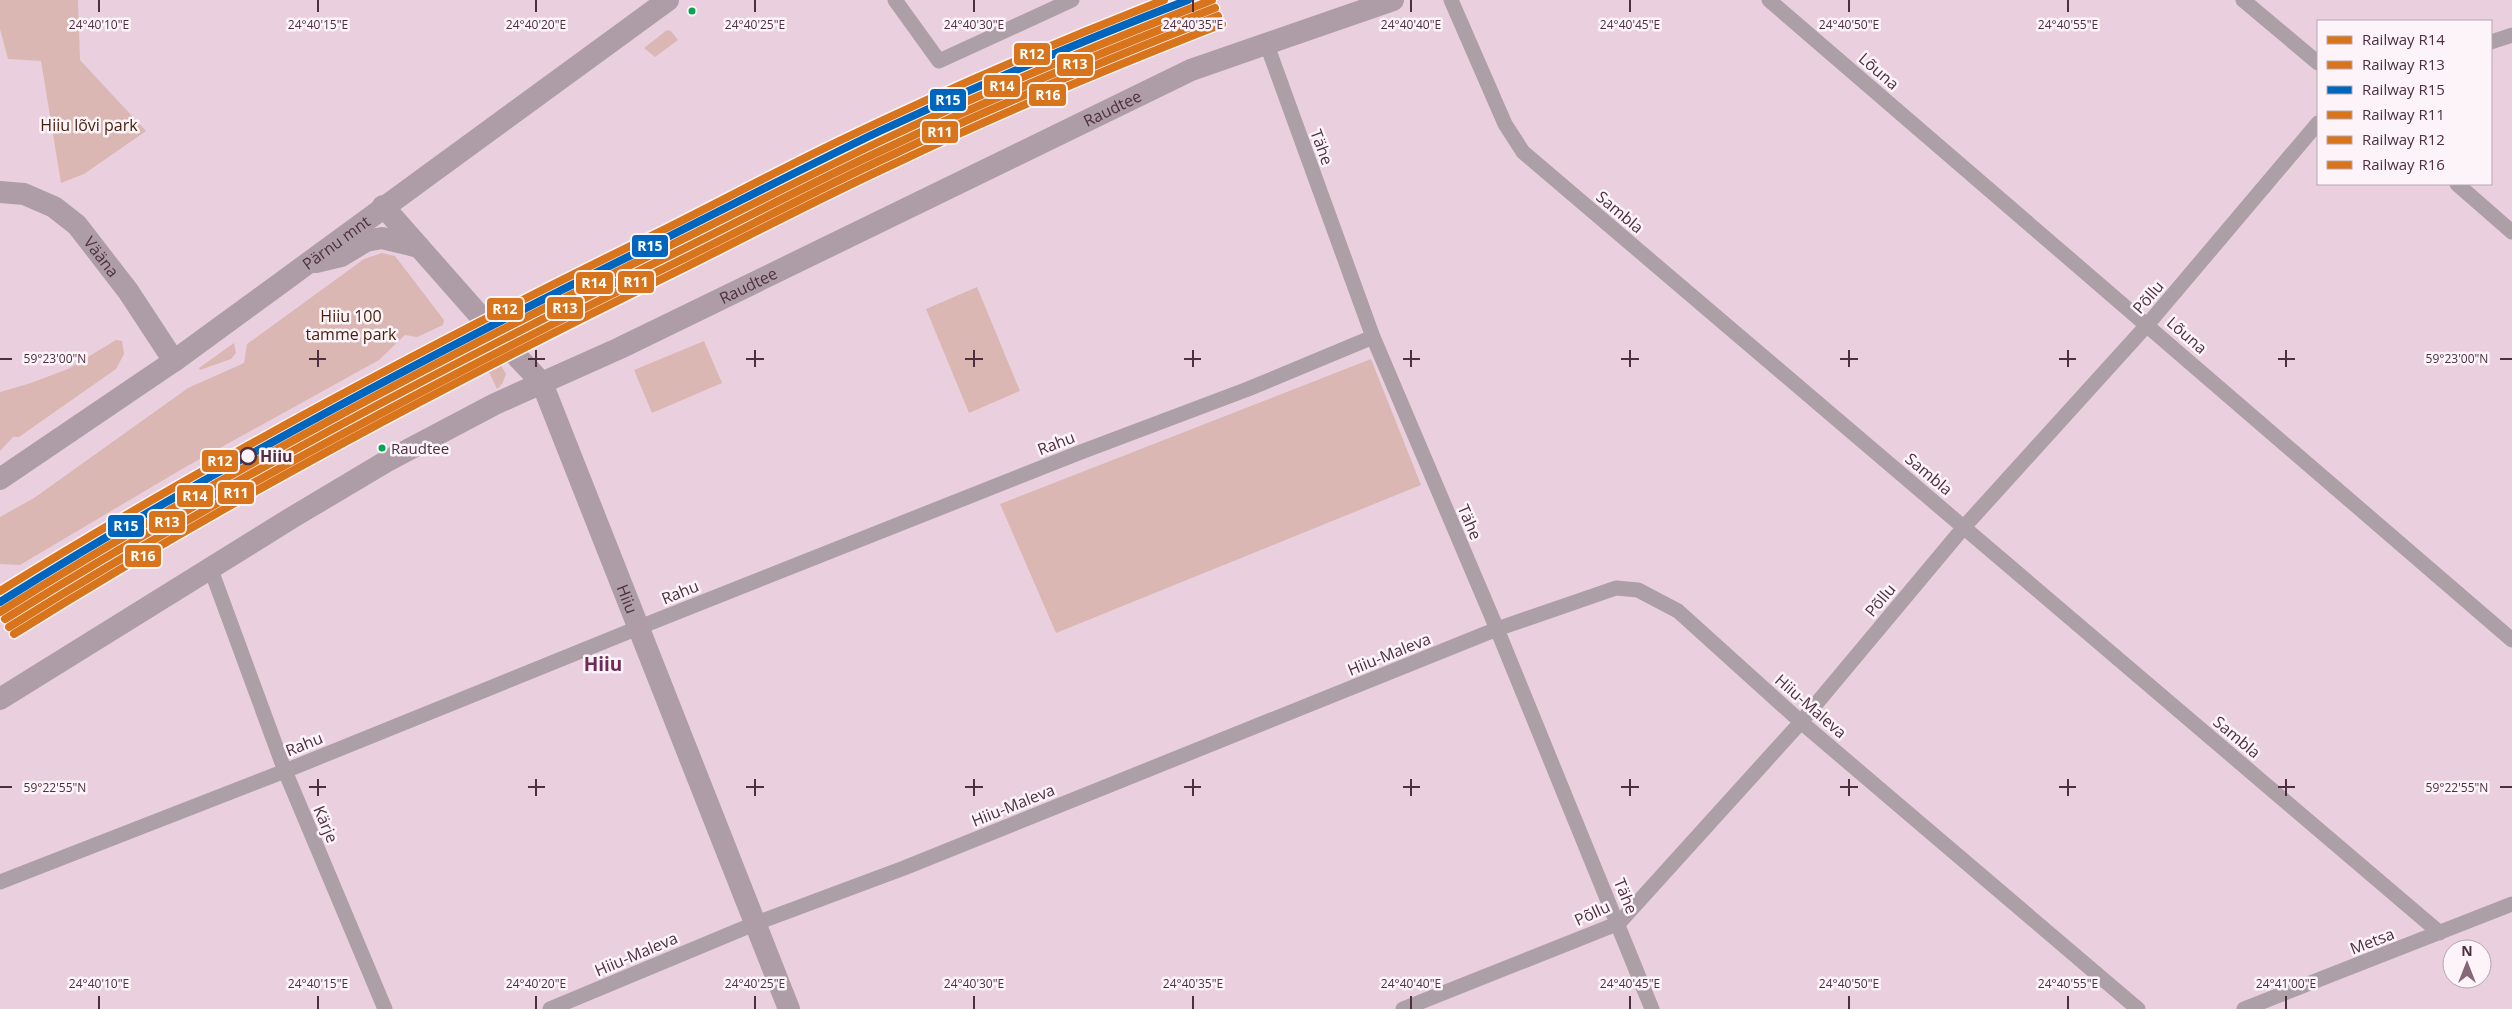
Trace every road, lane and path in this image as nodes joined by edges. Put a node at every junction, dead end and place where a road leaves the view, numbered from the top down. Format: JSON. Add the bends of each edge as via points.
{"nodes":[{"id":1,"x":668,"y":0,"type":"edge"},
{"id":2,"x":895,"y":0,"type":"edge"},
{"id":3,"x":1072,"y":0,"type":"edge"},
{"id":4,"x":1393,"y":0,"type":"edge"},
{"id":5,"x":1451,"y":0,"type":"edge"},
{"id":6,"x":1769,"y":0,"type":"edge"},
{"id":7,"x":2243,"y":0,"type":"edge"},
{"id":8,"x":2512,"y":35,"type":"edge"},
{"id":9,"x":2492,"y":42,"type":"edge"},
{"id":10,"x":1267,"y":45,"type":"junction"},
{"id":11,"x":2317,"y":62,"type":"edge"},
{"id":12,"x":2317,"y":124,"type":"edge"},
{"id":13,"x":2458,"y":185,"type":"edge"},
{"id":14,"x":0,"y":192,"type":"edge"},
{"id":15,"x":384,"y":206,"type":"junction"},
{"id":16,"x":2512,"y":232,"type":"edge"},
{"id":17,"x":419,"y":247,"type":"junction"},
{"id":18,"x":302,"y":265,"type":"junction"},
{"id":19,"x":2148,"y":324,"type":"junction"},
{"id":20,"x":1373,"y":337,"type":"junction"},
{"id":21,"x":174,"y":361,"type":"junction"},
{"id":22,"x":542,"y":383,"type":"junction"},
{"id":23,"x":0,"y":479,"type":"edge"},
{"id":24,"x":1964,"y":527,"type":"junction"},
{"id":25,"x":210,"y":566,"type":"junction"},
{"id":26,"x":637,"y":628,"type":"junction"},
{"id":27,"x":1496,"y":629,"type":"junction"},
{"id":28,"x":2512,"y":640,"type":"edge"},
{"id":29,"x":0,"y":699,"type":"edge"},
{"id":30,"x":1801,"y":722,"type":"junction"},
{"id":31,"x":285,"y":771,"type":"junction"},
{"id":32,"x":0,"y":882,"type":"edge"},
{"id":33,"x":2512,"y":904,"type":"edge"},
{"id":34,"x":1619,"y":923,"type":"junction"},
{"id":35,"x":754,"y":924,"type":"junction"},
{"id":36,"x":2440,"y":933,"type":"junction"},
{"id":37,"x":386,"y":1009,"type":"edge"},
{"id":38,"x":550,"y":1009,"type":"edge"},
{"id":39,"x":789,"y":1009,"type":"edge"},
{"id":40,"x":1403,"y":1009,"type":"edge"},
{"id":41,"x":1652,"y":1009,"type":"edge"},
{"id":42,"x":2138,"y":1009,"type":"edge"},
{"id":43,"x":2244,"y":1009,"type":"edge"}],
"edges":[{"from":1,"to":15,"type":"street","name":"Pärnu mnt"},
{"from":2,"to":3,"type":"street","via":[[938,61]]},
{"from":4,"to":10,"type":"street","name":"Raudtee"},
{"from":5,"to":24,"type":"street","name":"Sambla","via":[[1505,124],[1523,152]]},
{"from":6,"to":19,"type":"street","name":"Lõuna"},
{"from":7,"to":11,"type":"street"},
{"from":8,"to":9,"type":"street"},
{"from":10,"to":20,"type":"street","name":"Tähe"},
{"from":10,"to":22,"type":"street","name":"Raudtee","via":[[1190,70]]},
{"from":12,"to":19,"type":"street","name":"Põllu"},
{"from":13,"to":16,"type":"street"},
{"from":14,"to":21,"type":"street","name":"Vääna","via":[[32,197],[54,207],[77,225],[128,291]]},
{"from":15,"to":17,"type":"street","name":"Hiiu"},
{"from":15,"to":18,"type":"street","name":"Pärnu mnt"},
{"from":17,"to":18,"type":"street","via":[[382,238],[366,241],[341,256]]},
{"from":17,"to":22,"type":"street","name":"Hiiu","via":[[494,334]]},
{"from":18,"to":21,"type":"street","name":"Pärnu mnt"},
{"from":19,"to":24,"type":"street","name":"Põllu"},
{"from":19,"to":28,"type":"street","name":"Lõuna"},
{"from":20,"to":26,"type":"street","name":"Rahu"},
{"from":20,"to":27,"type":"street","name":"Tähe"},
{"from":21,"to":23,"type":"street","name":"Pärnu mnt"},
{"from":22,"to":25,"type":"street","name":"Raudtee","via":[[387,461]]},
{"from":22,"to":26,"type":"street","name":"Hiiu"},
{"from":24,"to":30,"type":"street","name":"Põllu"},
{"from":24,"to":36,"type":"street","name":"Sambla"},
{"from":25,"to":29,"type":"street","name":"Raudtee"},
{"from":25,"to":31,"type":"street","name":"Kärje"},
{"from":26,"to":31,"type":"street","name":"Rahu"},
{"from":26,"to":35,"type":"street","name":"Hiiu"},
{"from":27,"to":30,"type":"street","name":"Hiiu-Maleva","via":[[1616,588],[1638,590],[1678,611]]},
{"from":27,"to":34,"type":"street","name":"Tähe"},
{"from":27,"to":35,"type":"street","name":"Hiiu-Maleva","via":[[904,868]]},
{"from":30,"to":34,"type":"street","name":"Põllu"},
{"from":30,"to":42,"type":"street","name":"Hiiu-Maleva"},
{"from":31,"to":32,"type":"street","name":"Rahu"},
{"from":31,"to":37,"type":"street","name":"Kärje"},
{"from":33,"to":36,"type":"street","name":"Metsa"},
{"from":34,"to":40,"type":"street","name":"Põllu"},
{"from":34,"to":41,"type":"street","name":"Tähe"},
{"from":35,"to":38,"type":"street","name":"Hiiu-Maleva"},
{"from":35,"to":39,"type":"street","name":"Hiiu"},
{"from":36,"to":43,"type":"street","name":"Metsa"}]}
